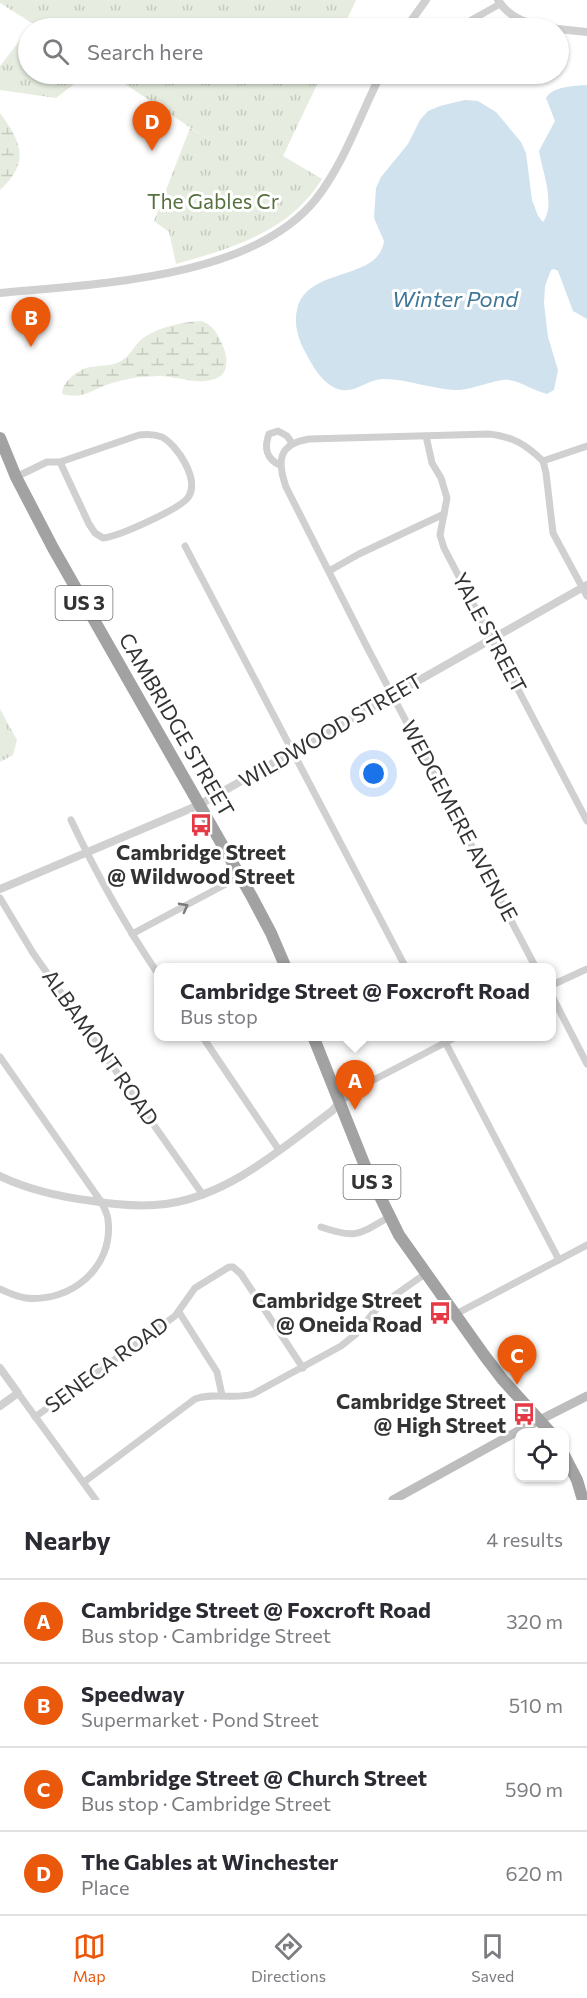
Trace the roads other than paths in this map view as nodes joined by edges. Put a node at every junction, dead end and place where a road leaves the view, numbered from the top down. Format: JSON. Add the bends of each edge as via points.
{"nodes":[{"id":1,"x":426,"y":0,"type":"edge"},
{"id":2,"x":499,"y":2,"type":"edge"},
{"id":3,"x":413,"y":18,"type":"edge"},
{"id":4,"x":473,"y":18,"type":"edge"},
{"id":5,"x":516,"y":18,"type":"edge"},
{"id":6,"x":569,"y":30,"type":"edge"},
{"id":7,"x":587,"y":32,"type":"edge"},
{"id":8,"x":376,"y":84,"type":"edge"},
{"id":9,"x":0,"y":293,"type":"edge"},
{"id":10,"x":426,"y":436,"type":"junction"},
{"id":11,"x":0,"y":438,"type":"edge"},
{"id":12,"x":289,"y":446,"type":"junction"},
{"id":13,"x":587,"y":446,"type":"edge"},
{"id":14,"x":543,"y":461,"type":"junction"},
{"id":15,"x":60,"y":462,"type":"junction"},
{"id":16,"x":280,"y":465,"type":"junction"},
{"id":17,"x":16,"y":477,"type":"junction"},
{"id":18,"x":444,"y":514,"type":"junction"},
{"id":19,"x":185,"y":546,"type":"dead end"},
{"id":20,"x":328,"y":571,"type":"junction"},
{"id":21,"x":585,"y":586,"type":"edge"},
{"id":22,"x":587,"y":596,"type":"edge"},
{"id":23,"x":492,"y":639,"type":"junction"},
{"id":24,"x":394,"y":695,"type":"junction"},
{"id":25,"x":294,"y":752,"type":"junction"},
{"id":26,"x":199,"y":805,"type":"junction"},
{"id":27,"x":71,"y":820,"type":"dead end"},
{"id":28,"x":587,"y":822,"type":"edge"},
{"id":29,"x":86,"y":852,"type":"junction"},
{"id":30,"x":241,"y":876,"type":"junction"},
{"id":31,"x":0,"y":889,"type":"edge"},
{"id":32,"x":0,"y":898,"type":"edge"},
{"id":33,"x":132,"y":934,"type":"junction"},
{"id":34,"x":284,"y":963,"type":"edge"},
{"id":35,"x":403,"y":963,"type":"edge"},
{"id":36,"x":533,"y":963,"type":"edge"},
{"id":37,"x":154,"y":967,"type":"edge"},
{"id":38,"x":587,"y":969,"type":"edge"},
{"id":39,"x":556,"y":983,"type":"edge"},
{"id":40,"x":556,"y":1004,"type":"edge"},
{"id":41,"x":205,"y":1041,"type":"edge"},
{"id":42,"x":315,"y":1041,"type":"edge"},
{"id":43,"x":442,"y":1041,"type":"edge"},
{"id":44,"x":445,"y":1041,"type":"edge"},
{"id":45,"x":0,"y":1057,"type":"edge"},
{"id":46,"x":587,"y":1064,"type":"edge"},
{"id":47,"x":340,"y":1102,"type":"junction"},
{"id":48,"x":279,"y":1150,"type":"junction"},
{"id":49,"x":0,"y":1176,"type":"edge"},
{"id":50,"x":203,"y":1195,"type":"junction"},
{"id":51,"x":102,"y":1203,"type":"junction"},
{"id":52,"x":389,"y":1217,"type":"junction"},
{"id":53,"x":321,"y":1227,"type":"dead end"},
{"id":54,"x":587,"y":1245,"type":"edge"},
{"id":55,"x":559,"y":1260,"type":"junction"},
{"id":56,"x":425,"y":1274,"type":"junction"},
{"id":57,"x":0,"y":1289,"type":"edge"},
{"id":58,"x":179,"y":1312,"type":"junction"},
{"id":59,"x":454,"y":1315,"type":"junction"},
{"id":60,"x":0,"y":1368,"type":"edge"},
{"id":61,"x":303,"y":1368,"type":"junction"},
{"id":62,"x":18,"y":1393,"type":"junction"},
{"id":63,"x":222,"y":1395,"type":"junction"},
{"id":64,"x":587,"y":1396,"type":"edge"},
{"id":65,"x":0,"y":1406,"type":"edge"},
{"id":66,"x":35,"y":1417,"type":"junction"},
{"id":67,"x":541,"y":1420,"type":"junction"},
{"id":68,"x":547,"y":1428,"type":"edge"},
{"id":69,"x":569,"y":1465,"type":"edge"},
{"id":70,"x":84,"y":1482,"type":"junction"},
{"id":71,"x":96,"y":1500,"type":"edge"},
{"id":72,"x":393,"y":1500,"type":"edge"},
{"id":73,"x":583,"y":1500,"type":"edge"}],
"edges":[{"from":1,"to":3,"type":"street"},
{"from":2,"to":4,"type":"street"},
{"from":2,"to":5,"type":"street"},
{"from":6,"to":7,"type":"street"},
{"from":8,"to":9,"type":"street","via":[[332,176],[301,214],[272,236],[233,254],[173,271]]},
{"from":10,"to":12,"type":"street","via":[[309,439]]},
{"from":10,"to":14,"type":"street","via":[[508,436]]},
{"from":10,"to":18,"type":"street","name":"YALE STREET","via":[[447,498]]},
{"from":11,"to":17,"type":"highway","name":"CAMBRIDGE STREET","number":"US 3"},
{"from":12,"to":16,"type":"street"},
{"from":12,"to":16,"type":"street","name":"WEDGEMERE AVENUE","via":[[287,436],[278,431],[269,434],[267,453]]},
{"from":13,"to":14,"type":"street"},
{"from":14,"to":21,"type":"street","via":[[553,533]]},
{"from":15,"to":15,"type":"street","via":[[139,435],[157,435],[179,455],[192,490],[184,503],[103,538],[89,524]]},
{"from":15,"to":17,"type":"street","via":[[47,462]]},
{"from":16,"to":20,"type":"street","name":"WEDGEMERE AVENUE","via":[[286,487]]},
{"from":17,"to":26,"type":"highway","name":"CAMBRIDGE STREET","number":"US 3"},
{"from":18,"to":20,"type":"street"},
{"from":18,"to":23,"type":"street","name":"YALE STREET","via":[[440,536],[444,548]]},
{"from":19,"to":25,"type":"street"},
{"from":20,"to":24,"type":"street","name":"WEDGEMERE AVENUE"},
{"from":21,"to":22,"type":"street"},
{"from":21,"to":23,"type":"street","name":"WILDWOOD STREET"},
{"from":23,"to":24,"type":"street","name":"WILDWOOD STREET"},
{"from":23,"to":28,"type":"street","name":"YALE STREET"},
{"from":24,"to":25,"type":"street","name":"WILDWOOD STREET"},
{"from":24,"to":36,"type":"street","name":"WEDGEMERE AVENUE"},
{"from":25,"to":26,"type":"street","name":"WILDWOOD STREET"},
{"from":25,"to":35,"type":"street"},
{"from":26,"to":29,"type":"street","name":"WILDWOOD STREET"},
{"from":26,"to":30,"type":"highway","name":"CAMBRIDGE STREET","number":"US 3"},
{"from":27,"to":29,"type":"street"},
{"from":29,"to":31,"type":"street","name":"WILDWOOD STREET"},
{"from":29,"to":33,"type":"street"},
{"from":33,"to":30,"type":"street","one_way":true},
{"from":30,"to":34,"type":"highway","name":"CAMBRIDGE STREET","number":"US 3"},
{"from":32,"to":50,"type":"street","name":"ALBAMONT ROAD","via":[[33,953]]},
{"from":33,"to":37,"type":"street"},
{"from":38,"to":39,"type":"street"},
{"from":40,"to":46,"type":"street"},
{"from":41,"to":48,"type":"street"},
{"from":42,"to":47,"type":"highway","number":"US 3"},
{"from":43,"to":47,"type":"street"},
{"from":44,"to":55,"type":"street"},
{"from":45,"to":51,"type":"street"},
{"from":47,"to":48,"type":"street"},
{"from":47,"to":52,"type":"highway","number":"US 3"},
{"from":48,"to":50,"type":"street","via":[[241,1176]]},
{"from":49,"to":51,"type":"street","via":[[39,1191]]},
{"from":50,"to":51,"type":"street","via":[[155,1205]]},
{"from":51,"to":57,"type":"street","via":[[108,1219],[106,1248],[92,1275],[66,1293],[40,1298],[26,1298]]},
{"from":52,"to":53,"type":"street","via":[[353,1235]]},
{"from":52,"to":56,"type":"highway","number":"US 3"},
{"from":54,"to":55,"type":"street"},
{"from":55,"to":59,"type":"street"},
{"from":56,"to":59,"type":"highway","number":"US 3"},
{"from":56,"to":61,"type":"street","via":[[378,1307],[345,1343]]},
{"from":58,"to":61,"type":"street","name":"SENECA ROAD","via":[[195,1288],[231,1266],[241,1274]]},
{"from":58,"to":63,"type":"street","via":[[217,1372]]},
{"from":58,"to":66,"type":"street","name":"SENECA ROAD"},
{"from":59,"to":67,"type":"highway","number":"US 3","via":[[503,1380]]},
{"from":60,"to":62,"type":"street"},
{"from":61,"to":63,"type":"street","via":[[254,1394]]},
{"from":62,"to":65,"type":"street"},
{"from":62,"to":66,"type":"street"},
{"from":63,"to":70,"type":"street","via":[[206,1395],[189,1402]]},
{"from":64,"to":67,"type":"main road"},
{"from":66,"to":70,"type":"street"},
{"from":67,"to":68,"type":"highway","number":"US 3"},
{"from":67,"to":72,"type":"main road"},
{"from":69,"to":73,"type":"highway"},
{"from":70,"to":71,"type":"street"}]}
